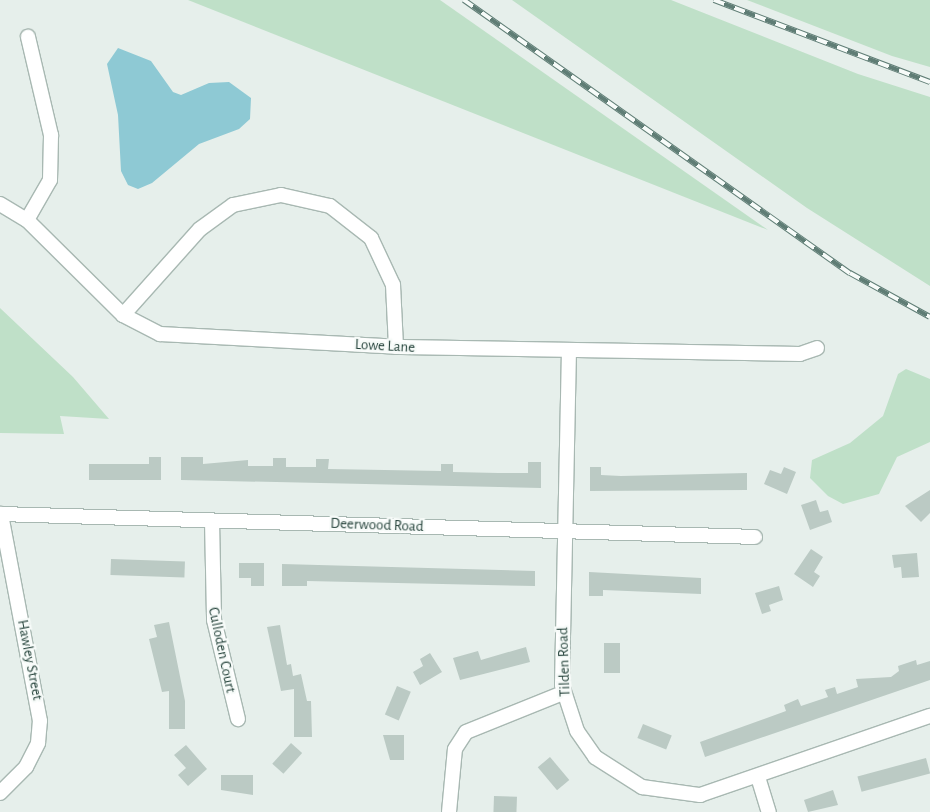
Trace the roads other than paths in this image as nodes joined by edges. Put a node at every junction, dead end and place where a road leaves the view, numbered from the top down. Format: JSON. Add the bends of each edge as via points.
{"nodes":[{"id":1,"x":28,"y":38,"type":"dead end"},
{"id":2,"x":0,"y":204,"type":"edge"},
{"id":3,"x":27,"y":220,"type":"junction"},
{"id":4,"x":123,"y":315,"type":"junction"},
{"id":5,"x":396,"y":347,"type":"junction"},
{"id":6,"x":817,"y":348,"type":"dead end"},
{"id":7,"x":569,"y":350,"type":"junction"},
{"id":8,"x":0,"y":514,"type":"edge"},
{"id":9,"x":212,"y":521,"type":"junction"},
{"id":10,"x":565,"y":530,"type":"junction"},
{"id":11,"x":755,"y":537,"type":"dead end"},
{"id":12,"x":563,"y":692,"type":"junction"},
{"id":13,"x":930,"y":716,"type":"edge"},
{"id":14,"x":238,"y":719,"type":"dead end"},
{"id":15,"x":758,"y":777,"type":"junction"},
{"id":16,"x":0,"y":793,"type":"edge"},
{"id":17,"x":449,"y":812,"type":"edge"},
{"id":18,"x":769,"y":812,"type":"edge"}],
"edges":[{"from":1,"to":3,"type":"street","via":[[51,135],[50,180]]},
{"from":2,"to":3,"type":"street","name":"Lowe Lane"},
{"from":3,"to":4,"type":"street","name":"Lowe Lane"},
{"from":4,"to":5,"type":"street","name":"Lowe Lane","via":[[160,334]]},
{"from":4,"to":5,"type":"street","via":[[200,229],[232,205],[281,195],[330,206],[371,238],[393,285]]},
{"from":5,"to":7,"type":"street","name":"Lowe Lane"},
{"from":6,"to":7,"type":"street","name":"Lowe Lane","via":[[800,354]]},
{"from":7,"to":10,"type":"street","name":"Tilden Road"},
{"from":8,"to":9,"type":"street","name":"Deerwood Road"},
{"from":8,"to":16,"type":"street","name":"Hawley Street","via":[[40,721],[38,743],[26,767]]},
{"from":9,"to":10,"type":"street","name":"Deerwood Road"},
{"from":9,"to":14,"type":"street","name":"Culloden Court","via":[[214,620]]},
{"from":10,"to":11,"type":"street","name":"Deerwood Road"},
{"from":10,"to":12,"type":"street","name":"Tilden Road"},
{"from":12,"to":15,"type":"street","name":"Tilden Road","via":[[577,731],[595,757],[642,787],[700,795]]},
{"from":12,"to":17,"type":"street","via":[[466,732],[455,749]]},
{"from":13,"to":15,"type":"street","name":"Tilden Road"},
{"from":15,"to":18,"type":"street"}]}
